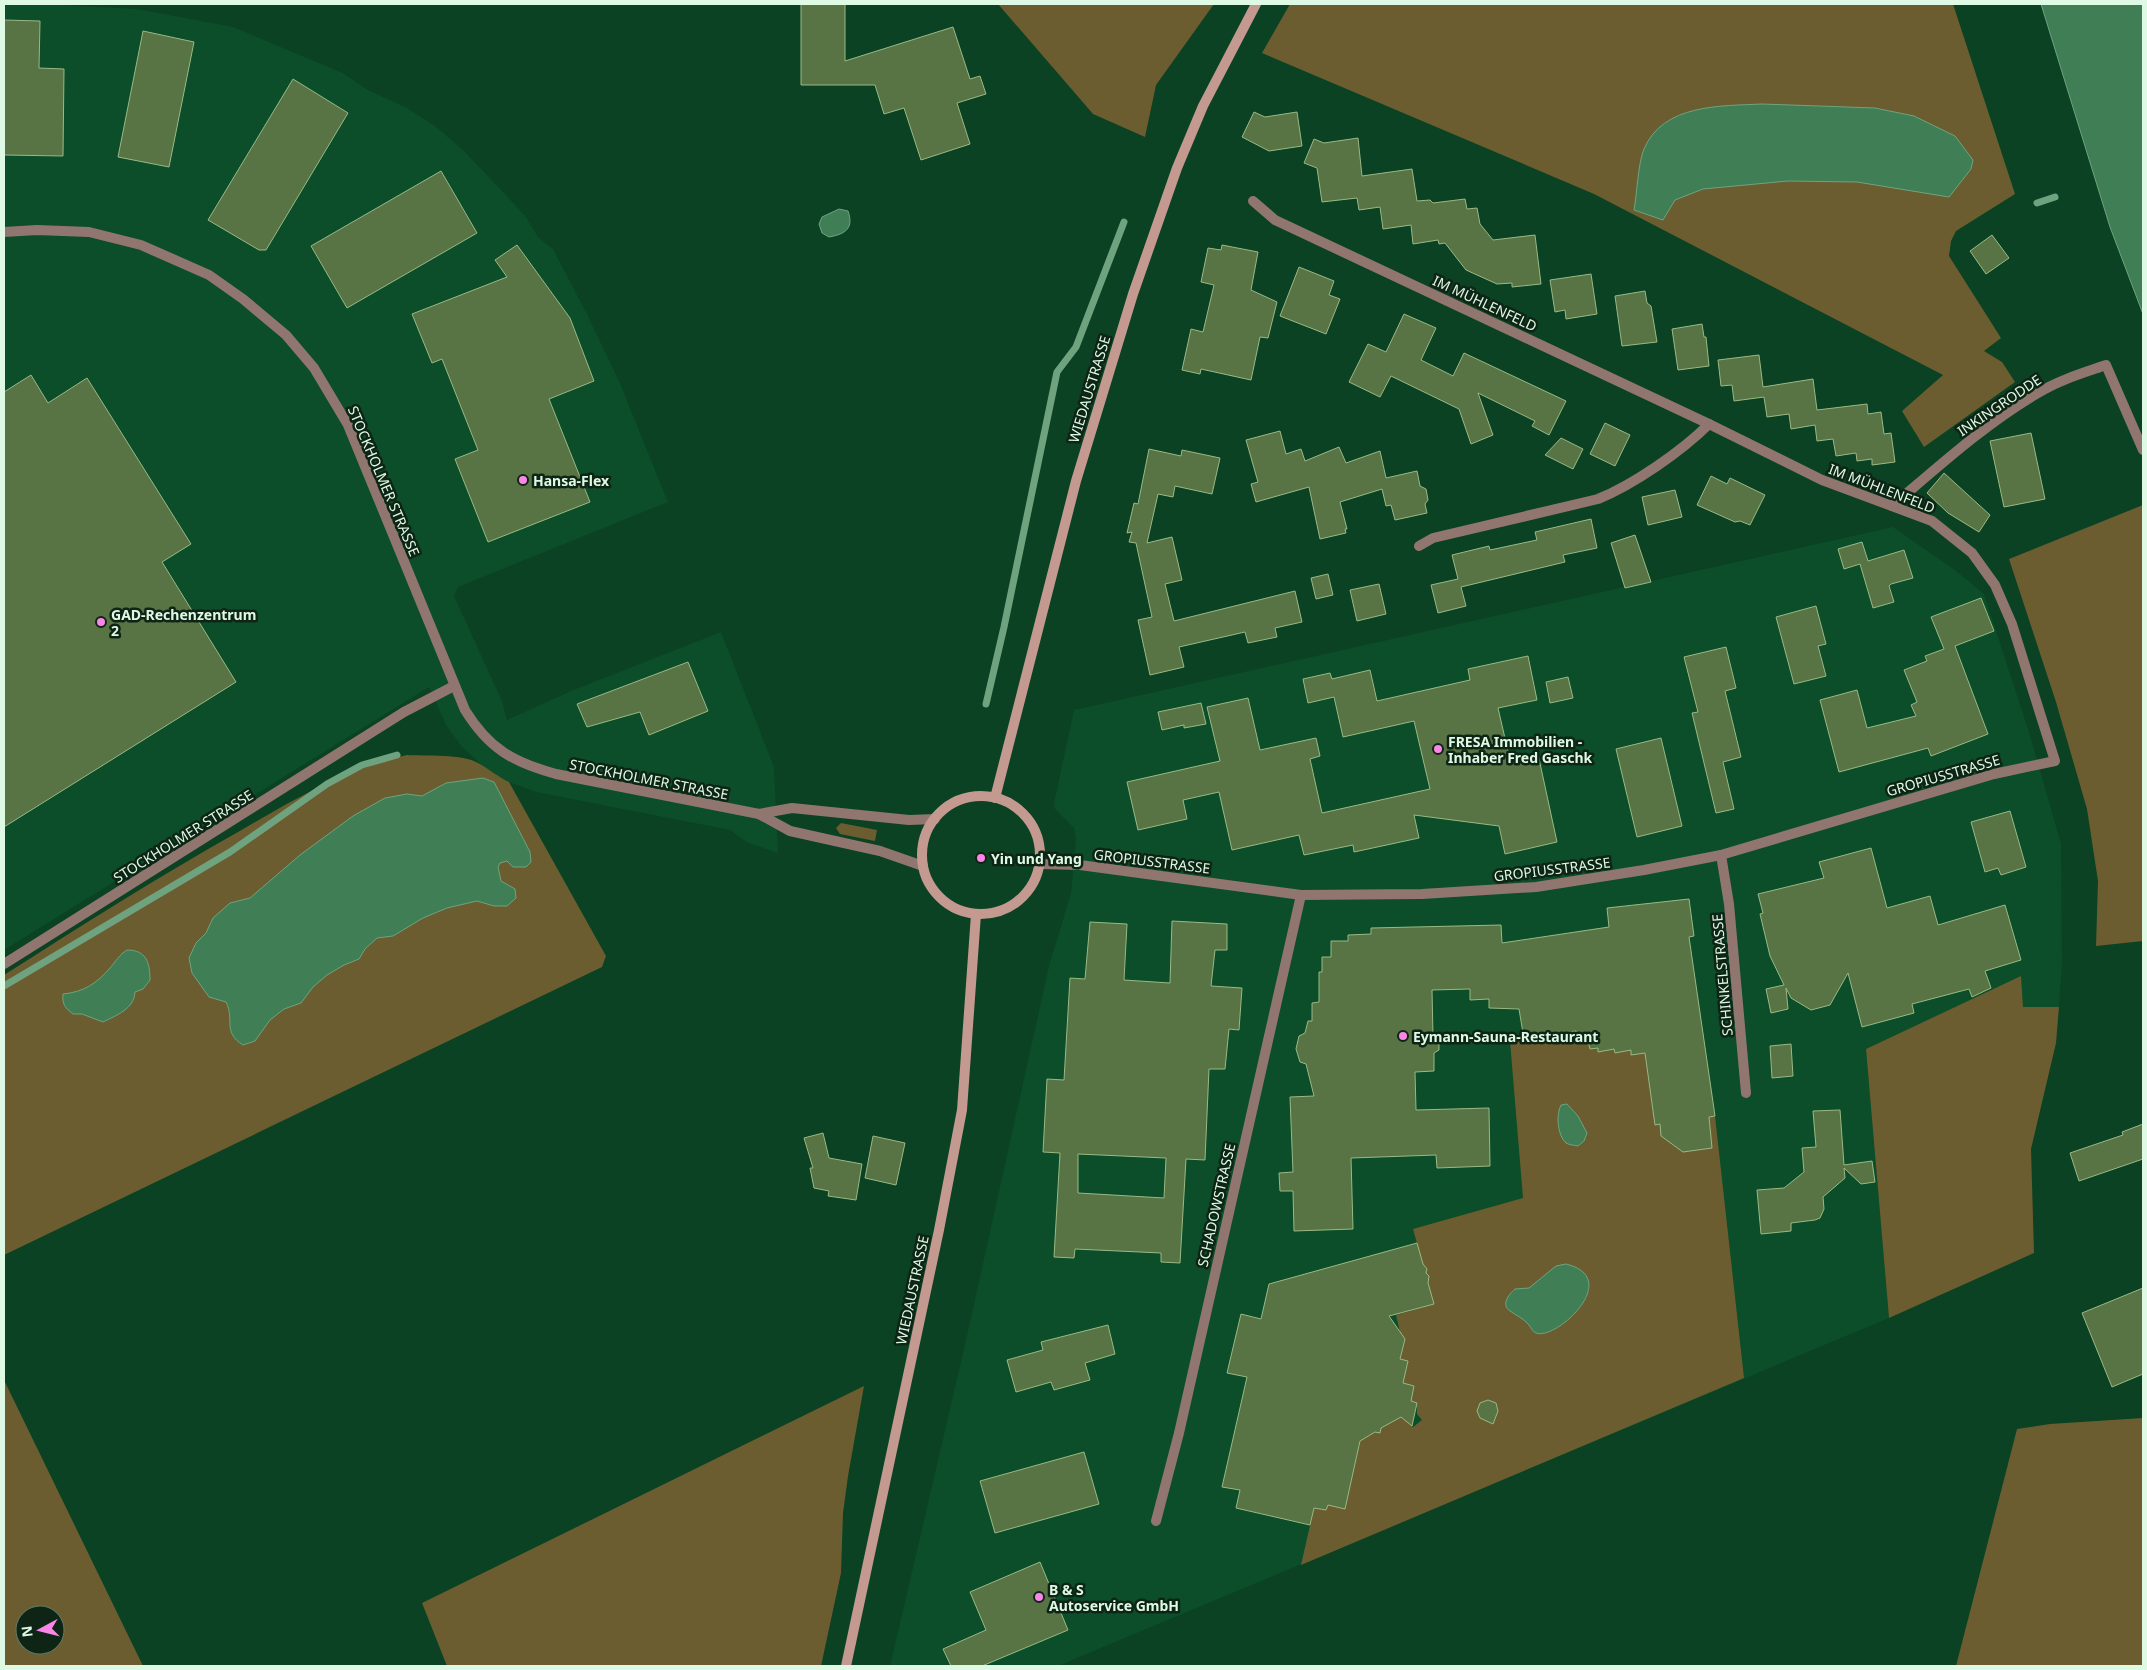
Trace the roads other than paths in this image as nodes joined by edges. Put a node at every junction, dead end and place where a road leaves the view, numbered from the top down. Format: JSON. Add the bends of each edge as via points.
{"nodes":[{"id":1,"x":1256,"y":4,"type":"edge"},
{"id":2,"x":1253,"y":200,"type":"dead end"},
{"id":3,"x":4,"y":232,"type":"edge"},
{"id":4,"x":1709,"y":424,"type":"junction"},
{"id":5,"x":2143,"y":450,"type":"edge"},
{"id":6,"x":1892,"y":506,"type":"junction"},
{"id":7,"x":1419,"y":546,"type":"dead end"},
{"id":8,"x":454,"y":686,"type":"junction"},
{"id":9,"x":2054,"y":761,"type":"joint"},
{"id":10,"x":995,"y":798,"type":"junction"},
{"id":11,"x":759,"y":814,"type":"junction"},
{"id":12,"x":935,"y":819,"type":"junction"},
{"id":13,"x":1721,"y":855,"type":"junction"},
{"id":14,"x":1040,"y":864,"type":"junction"},
{"id":15,"x":923,"y":866,"type":"junction"},
{"id":16,"x":1300,"y":895,"type":"junction"},
{"id":17,"x":976,"y":914,"type":"junction"},
{"id":18,"x":4,"y":964,"type":"edge"},
{"id":19,"x":1746,"y":1093,"type":"dead end"},
{"id":20,"x":1156,"y":1522,"type":"dead end"},
{"id":21,"x":846,"y":1666,"type":"edge"}],
"edges":[{"from":1,"to":10,"type":"main road","name":"WIEDAUSTRASSE","via":[[1202,106],[1133,294],[1076,481]]},
{"from":2,"to":4,"type":"street","name":"IM MÜHLENFELD","via":[[1275,220]]},
{"from":3,"to":8,"type":"street","name":"STOCKHOLMER STRASSE","via":[[90,232],[141,245],[209,275],[286,335],[314,368],[348,426]]},
{"from":4,"to":6,"type":"street","name":"IM MÜHLENFELD","via":[[1822,480]]},
{"from":4,"to":7,"type":"street","via":[[1690,443],[1614,493],[1433,538]]},
{"from":5,"to":6,"type":"street","name":"INKINGRODDE","via":[[2106,365],[2039,392],[1973,436]]},
{"from":6,"to":9,"type":"street","name":"IM MÜHLENFELD","via":[[1932,520],[1972,553],[1995,585],[2012,624]]},
{"from":8,"to":11,"type":"street","name":"STOCKHOLMER STRASSE","via":[[476,728],[504,754],[519,762],[556,774]]},
{"from":8,"to":18,"type":"street","name":"STOCKHOLMER STRASSE","via":[[404,712]]},
{"from":9,"to":13,"type":"street","name":"GROPIUSSTRASSE","via":[[1994,774]]},
{"from":10,"to":12,"type":"main road","via":[[975,797],[956,802]]},
{"from":10,"to":14,"type":"main road","via":[[1024,815],[1040,846]]},
{"from":11,"to":12,"type":"street","name":"STOCKHOLMER STRASSE","via":[[792,808],[909,820]]},
{"from":11,"to":15,"type":"street","name":"STOCKHOLMER STRASSE","via":[[790,831],[880,851]]},
{"from":12,"to":15,"type":"main road","via":[[923,846]]},
{"from":13,"to":16,"type":"street","name":"GROPIUSSTRASSE","via":[[1536,887],[1422,894]]},
{"from":13,"to":19,"type":"street","name":"SCHINKELSTRASSE","via":[[1729,904]]},
{"from":14,"to":16,"type":"street","name":"GROPIUSSTRASSE","via":[[1080,865]]},
{"from":14,"to":17,"type":"main road","via":[[1035,881],[1011,907],[994,913]]},
{"from":15,"to":17,"type":"main road","via":[[929,884],[941,899],[958,910]]},
{"from":16,"to":20,"type":"street","name":"SCHADOWSTRASSE"},
{"from":17,"to":21,"type":"main road","name":"WIEDAUSTRASSE","via":[[962,1110]]}]}
